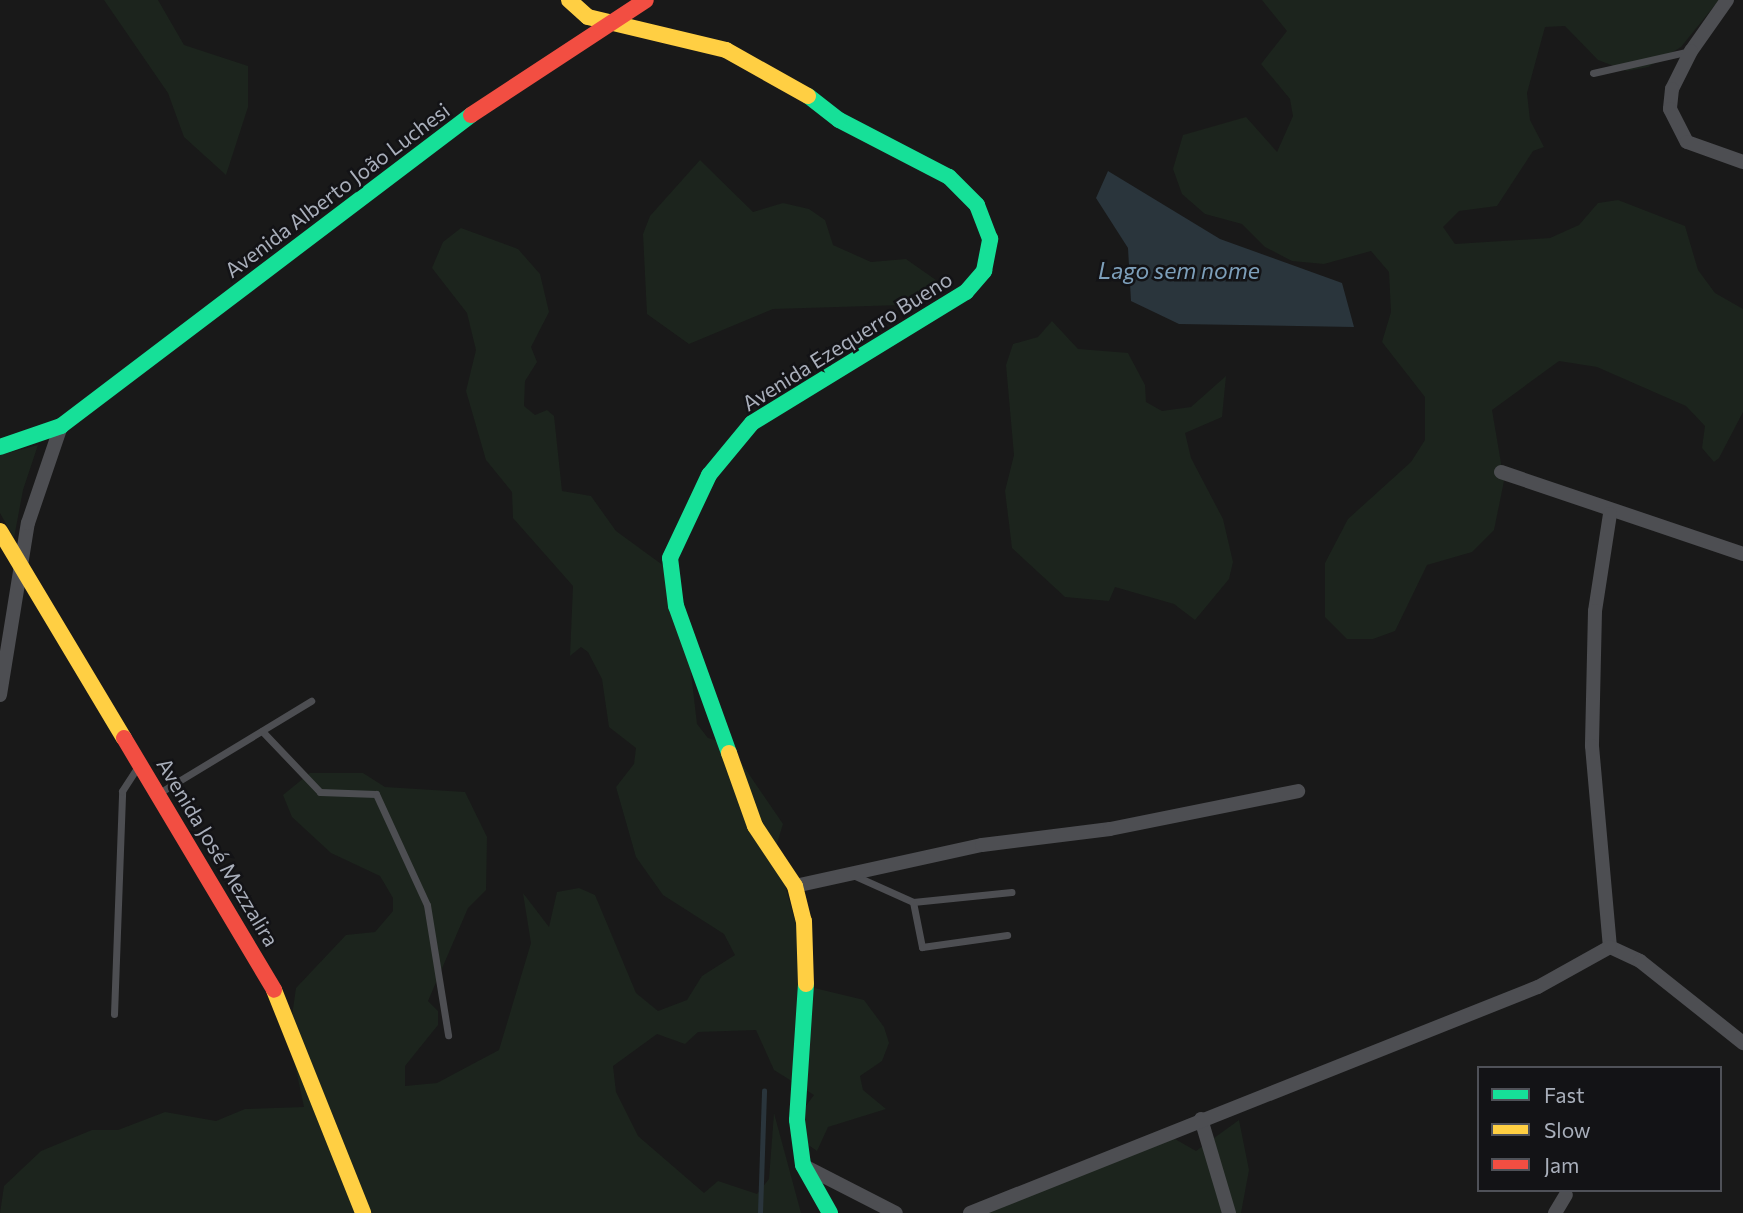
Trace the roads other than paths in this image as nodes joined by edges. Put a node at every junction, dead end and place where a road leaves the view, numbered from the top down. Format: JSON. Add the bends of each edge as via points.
{"nodes":[{"id":1,"x":569,"y":0,"type":"edge"},
{"id":2,"x":646,"y":0,"type":"edge"},
{"id":3,"x":1727,"y":0,"type":"edge"},
{"id":4,"x":611,"y":22,"type":"junction"},
{"id":5,"x":1691,"y":51,"type":"junction"},
{"id":6,"x":1593,"y":73,"type":"dead end"},
{"id":7,"x":1743,"y":162,"type":"edge"},
{"id":8,"x":61,"y":426,"type":"junction"},
{"id":9,"x":0,"y":447,"type":"edge"},
{"id":10,"x":1501,"y":472,"type":"dead end"},
{"id":11,"x":1610,"y":514,"type":"junction"},
{"id":12,"x":0,"y":531,"type":"edge"},
{"id":13,"x":1743,"y":554,"type":"edge"},
{"id":14,"x":20,"y":565,"type":"junction"},
{"id":15,"x":0,"y":695,"type":"edge"},
{"id":16,"x":311,"y":701,"type":"dead end"},
{"id":17,"x":261,"y":731,"type":"junction"},
{"id":18,"x":141,"y":763,"type":"junction"},
{"id":19,"x":1298,"y":791,"type":"dead end"},
{"id":20,"x":159,"y":794,"type":"junction"},
{"id":21,"x":849,"y":874,"type":"junction"},
{"id":22,"x":796,"y":886,"type":"junction"},
{"id":23,"x":1011,"y":892,"type":"dead end"},
{"id":24,"x":913,"y":902,"type":"junction"},
{"id":25,"x":1007,"y":935,"type":"dead end"},
{"id":26,"x":1610,"y":947,"type":"junction"},
{"id":27,"x":114,"y":1014,"type":"dead end"},
{"id":28,"x":448,"y":1035,"type":"dead end"},
{"id":29,"x":1743,"y":1043,"type":"edge"},
{"id":30,"x":1201,"y":1119,"type":"junction"},
{"id":31,"x":803,"y":1165,"type":"junction"},
{"id":32,"x":1566,"y":1195,"type":"dead end"},
{"id":33,"x":363,"y":1213,"type":"edge"},
{"id":34,"x":830,"y":1213,"type":"edge"},
{"id":35,"x":896,"y":1213,"type":"edge"},
{"id":36,"x":971,"y":1213,"type":"edge"},
{"id":37,"x":1228,"y":1213,"type":"edge"},
{"id":38,"x":1555,"y":1213,"type":"edge"}],
"edges":[{"from":1,"to":4,"type":"street","name":"Avenida Ezequerro Bueno","via":[[588,17]]},
{"from":2,"to":4,"type":"street","name":"Avenida Alberto João Luchesi"},
{"from":3,"to":5,"type":"street"},
{"from":4,"to":8,"type":"street","name":"Avenida Alberto João Luchesi","via":[[491,100]]},
{"from":4,"to":22,"type":"street","name":"Avenida Ezequerro Bueno","via":[[726,50],[784,78],[839,120],[948,177],[977,205],[990,239],[984,271],[967,292],[752,423],[709,475],[670,558],[676,606],[755,826]]},
{"from":5,"to":6,"type":"lane"},
{"from":5,"to":7,"type":"street","via":[[1672,89],[1676,125],[1687,142]]},
{"from":8,"to":9,"type":"street","name":"Avenida Alberto João Luchesi"},
{"from":8,"to":14,"type":"street","via":[[38,487]]},
{"from":10,"to":11,"type":"street"},
{"from":11,"to":13,"type":"street"},
{"from":11,"to":26,"type":"street","via":[[1595,611],[1592,746]]},
{"from":12,"to":14,"type":"street","name":"Avenida José Mezzalira"},
{"from":14,"to":15,"type":"street"},
{"from":14,"to":18,"type":"street","name":"Avenida José Mezzalira"},
{"from":16,"to":17,"type":"lane"},
{"from":17,"to":20,"type":"lane"},
{"from":17,"to":28,"type":"lane","via":[[320,792],[376,794],[427,905]]},
{"from":18,"to":20,"type":"street","name":"Avenida José Mezzalira"},
{"from":18,"to":27,"type":"lane","via":[[122,791]]},
{"from":19,"to":21,"type":"street"},
{"from":20,"to":33,"type":"street","name":"Avenida José Mezzalira","via":[[270,981]]},
{"from":21,"to":22,"type":"street"},
{"from":21,"to":24,"type":"lane"},
{"from":22,"to":31,"type":"street","name":"Avenida Ezequerro Bueno","via":[[805,947],[807,1035],[797,1120]]},
{"from":23,"to":24,"type":"lane"},
{"from":24,"to":25,"type":"lane","via":[[922,947]]},
{"from":26,"to":29,"type":"street","via":[[1640,961]]},
{"from":26,"to":30,"type":"street","via":[[1538,987]]},
{"from":30,"to":36,"type":"street"},
{"from":30,"to":37,"type":"street"},
{"from":31,"to":34,"type":"street","name":"Avenida Ezequerro Bueno"},
{"from":31,"to":35,"type":"street"},
{"from":32,"to":38,"type":"street"}]}
